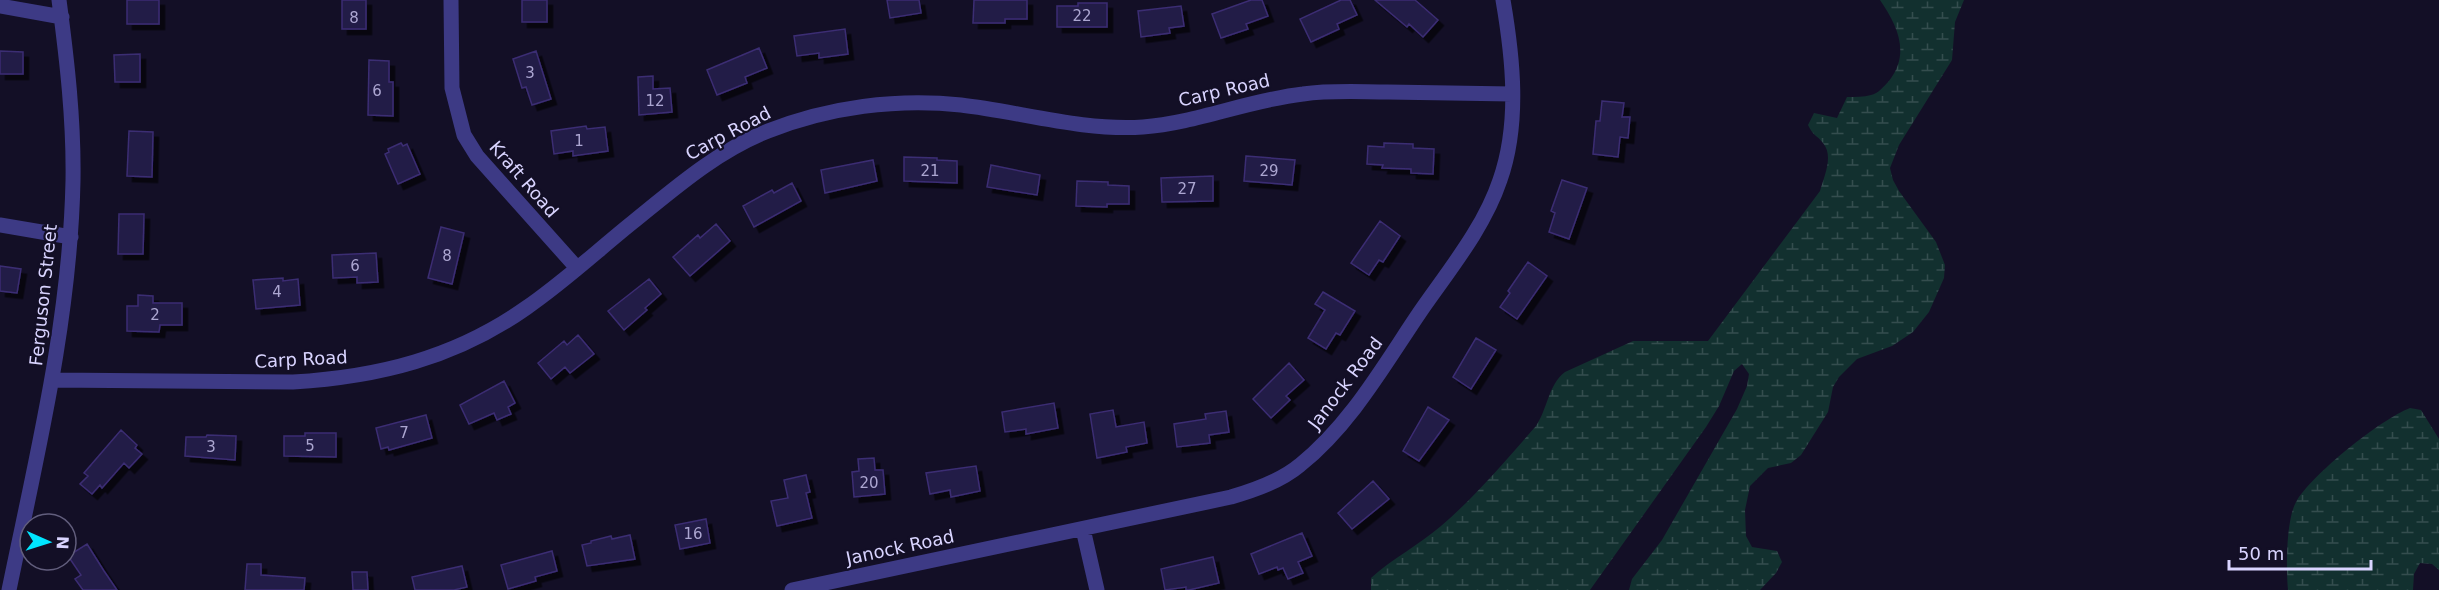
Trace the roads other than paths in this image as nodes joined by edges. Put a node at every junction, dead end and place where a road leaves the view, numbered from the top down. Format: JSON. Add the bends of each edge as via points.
{"nodes":[{"id":1,"x":59,"y":0,"type":"edge"},
{"id":2,"x":451,"y":0,"type":"edge"},
{"id":3,"x":1503,"y":0,"type":"edge"},
{"id":4,"x":0,"y":6,"type":"edge"},
{"id":5,"x":62,"y":17,"type":"junction"},
{"id":6,"x":1512,"y":94,"type":"junction"},
{"id":7,"x":0,"y":225,"type":"edge"},
{"id":8,"x":71,"y":237,"type":"junction"},
{"id":9,"x":577,"y":268,"type":"junction"},
{"id":10,"x":53,"y":380,"type":"junction"},
{"id":11,"x":1083,"y":529,"type":"junction"},
{"id":12,"x":9,"y":590,"type":"edge"},
{"id":13,"x":792,"y":590,"type":"edge"},
{"id":14,"x":1097,"y":590,"type":"edge"}],
"edges":[{"from":1,"to":5,"type":"street","name":"Ferguson Street"},
{"from":2,"to":9,"type":"street","name":"Kraft Road","via":[[452,88],[464,135],[477,156]]},
{"from":3,"to":6,"type":"street","name":"Janock Road"},
{"from":4,"to":5,"type":"street"},
{"from":5,"to":8,"type":"street","name":"Ferguson Street","via":[[72,123]]},
{"from":6,"to":9,"type":"street","name":"Carp Road","via":[[1306,93],[1143,127],[1093,125],[961,105],[862,106],[795,122],[738,146],[691,174]]},
{"from":6,"to":11,"type":"street","name":"Janock Road","via":[[1507,155],[1491,202],[1473,235],[1350,413],[1321,447],[1288,474],[1246,493]]},
{"from":7,"to":8,"type":"street"},
{"from":8,"to":10,"type":"street","name":"Ferguson Street"},
{"from":9,"to":10,"type":"street","name":"Carp Road","via":[[526,309],[453,350],[413,364],[330,380],[293,382]]},
{"from":10,"to":12,"type":"street","name":"Ferguson Street"},
{"from":11,"to":13,"type":"street","name":"Janock Road"},
{"from":11,"to":14,"type":"street"}]}
